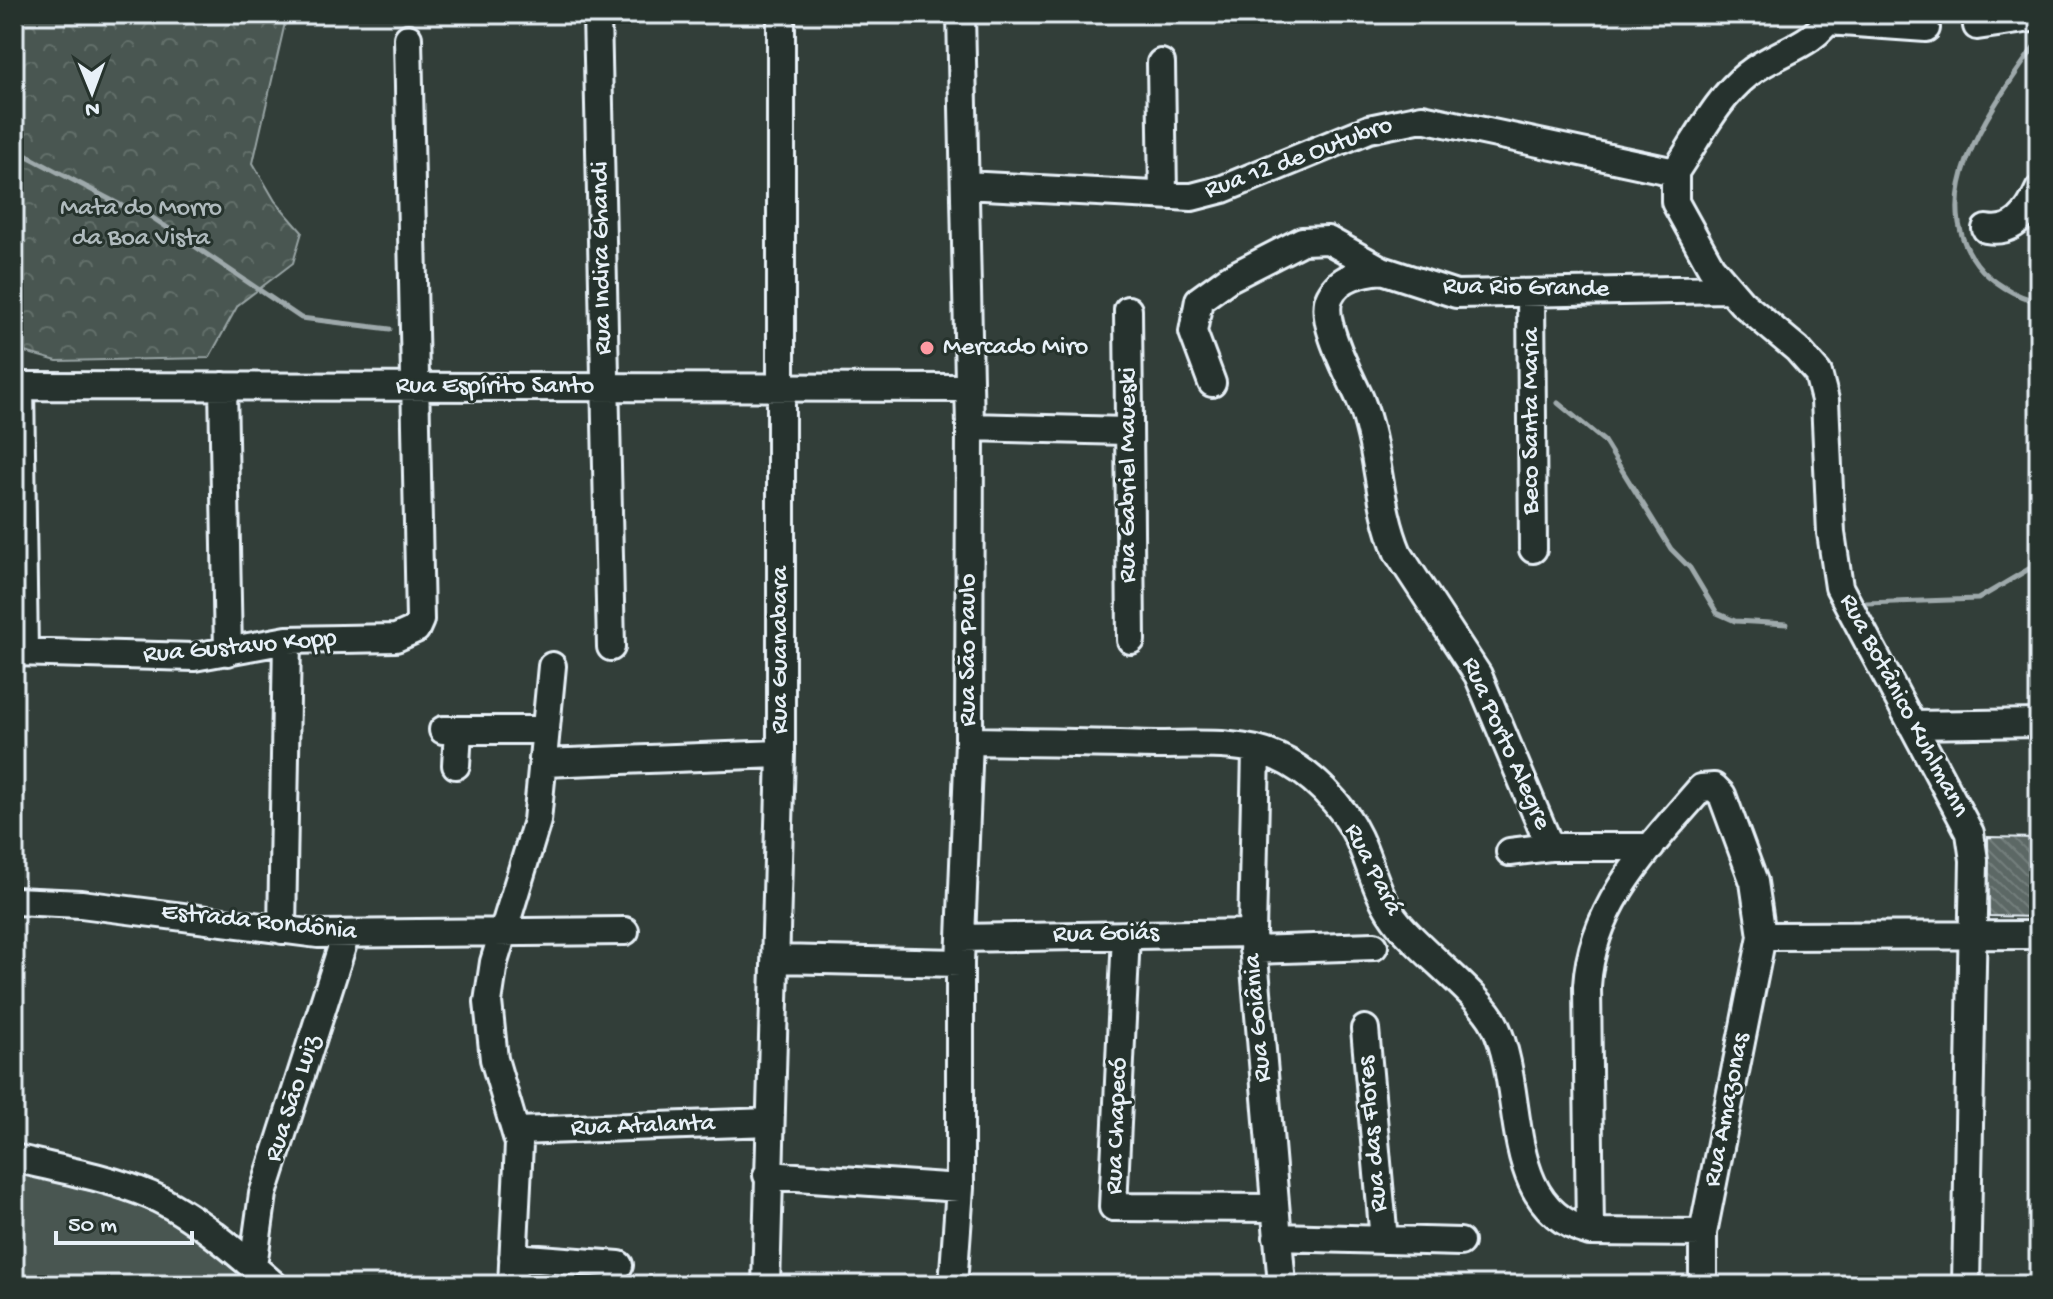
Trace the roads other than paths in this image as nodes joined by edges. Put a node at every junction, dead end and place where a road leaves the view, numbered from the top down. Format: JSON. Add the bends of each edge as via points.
{"nodes":[{"id":1,"x":597,"y":14,"type":"edge"},
{"id":2,"x":781,"y":14,"type":"edge"},
{"id":3,"x":961,"y":14,"type":"edge"},
{"id":4,"x":2039,"y":17,"type":"edge"},
{"id":5,"x":1830,"y":18,"type":"edge"},
{"id":6,"x":1977,"y":26,"type":"dead end"},
{"id":7,"x":1926,"y":28,"type":"dead end"},
{"id":8,"x":408,"y":38,"type":"dead end"},
{"id":9,"x":1161,"y":63,"type":"dead end"},
{"id":10,"x":1675,"y":172,"type":"junction"},
{"id":11,"x":965,"y":185,"type":"junction"},
{"id":12,"x":2039,"y":190,"type":"edge"},
{"id":13,"x":1163,"y":195,"type":"junction"},
{"id":14,"x":1986,"y":229,"type":"dead end"},
{"id":15,"x":1382,"y":270,"type":"junction"},
{"id":16,"x":1728,"y":289,"type":"junction"},
{"id":17,"x":1531,"y":293,"type":"junction"},
{"id":18,"x":1128,"y":310,"type":"dead end"},
{"id":19,"x":1212,"y":383,"type":"dead end"},
{"id":20,"x":223,"y":386,"type":"junction"},
{"id":21,"x":415,"y":387,"type":"junction"},
{"id":22,"x":605,"y":387,"type":"junction"},
{"id":23,"x":783,"y":388,"type":"junction"},
{"id":24,"x":969,"y":388,"type":"junction"},
{"id":25,"x":970,"y":427,"type":"junction"},
{"id":26,"x":1127,"y":431,"type":"junction"},
{"id":27,"x":1533,"y":549,"type":"dead end"},
{"id":28,"x":287,"y":640,"type":"junction"},
{"id":29,"x":1131,"y":640,"type":"dead end"},
{"id":30,"x":611,"y":647,"type":"dead end"},
{"id":31,"x":19,"y":652,"type":"edge"},
{"id":32,"x":228,"y":652,"type":"junction"},
{"id":33,"x":552,"y":666,"type":"dead end"},
{"id":34,"x":2039,"y":723,"type":"edge"},
{"id":35,"x":1912,"y":725,"type":"junction"},
{"id":36,"x":546,"y":730,"type":"junction"},
{"id":37,"x":969,"y":741,"type":"junction"},
{"id":38,"x":1256,"y":751,"type":"junction"},
{"id":39,"x":781,"y":754,"type":"junction"},
{"id":40,"x":543,"y":763,"type":"junction"},
{"id":41,"x":456,"y":765,"type":"dead end"},
{"id":42,"x":1550,"y":847,"type":"junction"},
{"id":43,"x":1651,"y":847,"type":"junction"},
{"id":44,"x":1510,"y":852,"type":"dead end"},
{"id":45,"x":14,"y":901,"type":"edge"},
{"id":46,"x":282,"y":930,"type":"junction"},
{"id":47,"x":625,"y":931,"type":"dead end"},
{"id":48,"x":504,"y":933,"type":"junction"},
{"id":49,"x":346,"y":934,"type":"junction"},
{"id":50,"x":1126,"y":935,"type":"junction"},
{"id":51,"x":1973,"y":935,"type":"junction"},
{"id":52,"x":2039,"y":935,"type":"edge"},
{"id":53,"x":1762,"y":936,"type":"junction"},
{"id":54,"x":1252,"y":942,"type":"junction"},
{"id":55,"x":1374,"y":946,"type":"dead end"},
{"id":56,"x":960,"y":951,"type":"junction"},
{"id":57,"x":776,"y":959,"type":"junction"},
{"id":58,"x":1365,"y":1029,"type":"dead end"},
{"id":59,"x":770,"y":1122,"type":"junction"},
{"id":60,"x":517,"y":1131,"type":"junction"},
{"id":61,"x":14,"y":1158,"type":"edge"},
{"id":62,"x":767,"y":1175,"type":"junction"},
{"id":63,"x":960,"y":1188,"type":"junction"},
{"id":64,"x":1275,"y":1208,"type":"junction"},
{"id":65,"x":1590,"y":1232,"type":"junction"},
{"id":66,"x":1703,"y":1233,"type":"junction"},
{"id":67,"x":1277,"y":1237,"type":"junction"},
{"id":68,"x":1384,"y":1240,"type":"junction"},
{"id":69,"x":1460,"y":1242,"type":"dead end"},
{"id":70,"x":513,"y":1257,"type":"junction"},
{"id":71,"x":619,"y":1265,"type":"dead end"},
{"id":72,"x":264,"y":1279,"type":"edge"},
{"id":73,"x":512,"y":1285,"type":"edge"},
{"id":74,"x":766,"y":1285,"type":"edge"},
{"id":75,"x":953,"y":1285,"type":"edge"},
{"id":76,"x":1282,"y":1285,"type":"edge"},
{"id":77,"x":1703,"y":1285,"type":"edge"},
{"id":78,"x":1966,"y":1285,"type":"edge"}],
"edges":[{"from":1,"to":22,"type":"street","name":"Rua Indira Ghandi"},
{"from":2,"to":23,"type":"street","name":"Rua Guanabara"},
{"from":3,"to":11,"type":"street","name":"Rua São Paulo"},
{"from":4,"to":6,"type":"street"},
{"from":5,"to":7,"type":"street"},
{"from":5,"to":10,"type":"street","via":[[1811,37],[1735,86]]},
{"from":8,"to":21,"type":"street"},
{"from":9,"to":13,"type":"street"},
{"from":10,"to":13,"type":"street","name":"Rua 12 de Outubro","via":[[1422,118],[1369,129],[1205,195]]},
{"from":10,"to":16,"type":"street","name":"Rua Botânico Kuhlmann","via":[[1675,202],[1682,219]]},
{"from":11,"to":13,"type":"street","name":"Rua 12 de Outubro"},
{"from":11,"to":24,"type":"street","name":"Rua São Paulo"},
{"from":12,"to":14,"type":"street","via":[[2007,230]]},
{"from":15,"to":17,"type":"street","name":"Rua Rio Grande","via":[[1456,294]]},
{"from":15,"to":19,"type":"street","name":"Rua Rio Grande","via":[[1342,246],[1316,238],[1211,289],[1199,300],[1193,332]]},
{"from":15,"to":42,"type":"street","name":"Rua Porto Alegre","via":[[1349,278],[1330,296],[1327,308],[1373,436],[1390,534],[1409,572],[1478,675]]},
{"from":16,"to":17,"type":"street","name":"Rua Rio Grande"},
{"from":16,"to":35,"type":"street","name":"Rua Botânico Kuhlmann","via":[[1818,373],[1825,400],[1839,587]]},
{"from":17,"to":27,"type":"street","name":"Beco Santa Maria"},
{"from":18,"to":26,"type":"street","name":"Rua Gabriel Maueski"},
{"from":20,"to":21,"type":"street","name":"Rua Espírito Santo"},
{"from":20,"to":31,"type":"street","name":"Rua Espírito Santo","via":[[20,386]]},
{"from":20,"to":32,"type":"street"},
{"from":21,"to":22,"type":"street","name":"Rua Espírito Santo"},
{"from":21,"to":28,"type":"street","name":"Rua Gustavo Kopp","via":[[420,620],[416,629],[396,638]]},
{"from":22,"to":23,"type":"street","name":"Rua Espírito Santo"},
{"from":22,"to":30,"type":"street","name":"Rua Indira Ghandi"},
{"from":23,"to":24,"type":"street","name":"Rua Espírito Santo"},
{"from":23,"to":39,"type":"street","name":"Rua Guanabara"},
{"from":24,"to":25,"type":"street","name":"Rua São Paulo"},
{"from":25,"to":26,"type":"street"},
{"from":25,"to":37,"type":"street","name":"Rua São Paulo"},
{"from":26,"to":29,"type":"street","name":"Rua Gabriel Maueski"},
{"from":28,"to":32,"type":"street","name":"Rua Gustavo Kopp"},
{"from":28,"to":46,"type":"street"},
{"from":31,"to":32,"type":"street","name":"Rua Gustavo Kopp","via":[[158,659]]},
{"from":33,"to":36,"type":"street"},
{"from":34,"to":35,"type":"street"},
{"from":35,"to":51,"type":"street","name":"Rua Botânico Kuhlmann","via":[[1970,833]]},
{"from":36,"to":40,"type":"street"},
{"from":36,"to":41,"type":"street","via":[[450,730]]},
{"from":37,"to":38,"type":"street","name":"Rua Pará"},
{"from":37,"to":56,"type":"street","name":"Rua São Paulo"},
{"from":38,"to":54,"type":"street","name":"Rua Goiânia"},
{"from":38,"to":65,"type":"street","name":"Rua Pará","via":[[1300,771],[1334,802],[1358,838],[1373,881],[1397,922],[1494,1022],[1531,1182],[1557,1216]]},
{"from":39,"to":40,"type":"street"},
{"from":39,"to":57,"type":"street","name":"Rua Guanabara"},
{"from":40,"to":48,"type":"street","via":[[533,843]]},
{"from":42,"to":43,"type":"street","name":"Rua Porto Alegre"},
{"from":42,"to":44,"type":"street"},
{"from":43,"to":53,"type":"street","name":"Rua Amazonas","via":[[1701,788],[1714,787],[1722,795],[1754,882]]},
{"from":43,"to":65,"type":"street","via":[[1612,900],[1588,967]]},
{"from":45,"to":46,"type":"street","name":"Estrada Rondônia","via":[[81,904]]},
{"from":46,"to":49,"type":"street","name":"Estrada Rondônia"},
{"from":47,"to":48,"type":"street","name":"Estrada Rondônia"},
{"from":48,"to":49,"type":"street","name":"Estrada Rondônia"},
{"from":48,"to":60,"type":"street","via":[[490,981],[489,1030]]},
{"from":49,"to":72,"type":"street","name":"Rua São Luiz","via":[[263,1194]]},
{"from":50,"to":54,"type":"street","name":"Rua Goiás"},
{"from":50,"to":56,"type":"street","name":"Rua Goiás"},
{"from":50,"to":64,"type":"street","name":"Rua Chapecó","via":[[1113,1207]]},
{"from":51,"to":52,"type":"street"},
{"from":51,"to":53,"type":"street"},
{"from":51,"to":78,"type":"street","name":"Rua Botânico Kuhlmann"},
{"from":53,"to":66,"type":"street","name":"Rua Amazonas"},
{"from":54,"to":55,"type":"street","name":"Rua Goiás"},
{"from":54,"to":64,"type":"street","name":"Rua Goiânia"},
{"from":56,"to":57,"type":"street","name":"Rua Goiás"},
{"from":56,"to":63,"type":"street","name":"Rua São Paulo"},
{"from":57,"to":59,"type":"street","name":"Rua Guanabara"},
{"from":58,"to":68,"type":"street","name":"Rua das Flores"},
{"from":59,"to":60,"type":"street","name":"Rua Atalanta"},
{"from":59,"to":62,"type":"street","name":"Rua Guanabara"},
{"from":60,"to":70,"type":"street"},
{"from":61,"to":72,"type":"street","via":[[153,1196]]},
{"from":62,"to":63,"type":"street"},
{"from":62,"to":74,"type":"street","name":"Rua Guanabara"},
{"from":63,"to":75,"type":"street","name":"Rua São Paulo"},
{"from":64,"to":67,"type":"street","name":"Rua Goiânia"},
{"from":65,"to":66,"type":"street","name":"Rua Pará"},
{"from":66,"to":77,"type":"street","name":"Rua Amazonas"},
{"from":67,"to":68,"type":"street"},
{"from":67,"to":76,"type":"street","name":"Rua Goiânia"},
{"from":68,"to":69,"type":"street"},
{"from":70,"to":71,"type":"street"},
{"from":70,"to":73,"type":"street"}]}
